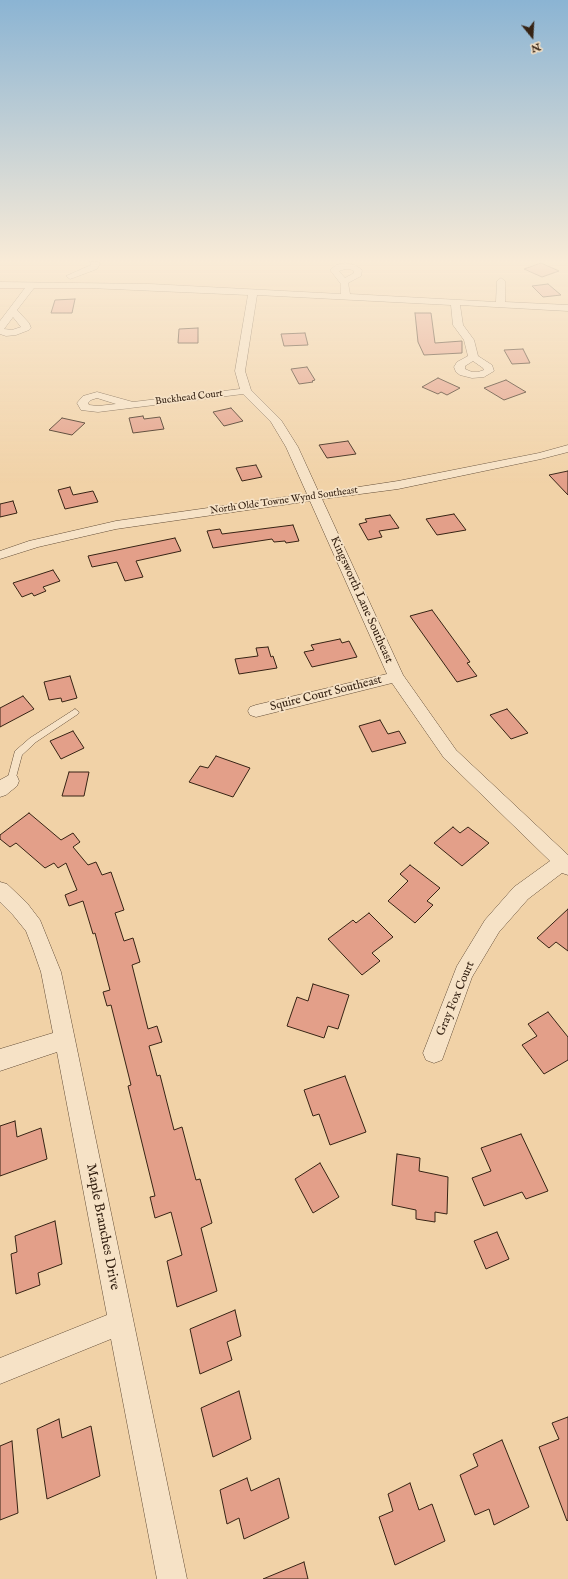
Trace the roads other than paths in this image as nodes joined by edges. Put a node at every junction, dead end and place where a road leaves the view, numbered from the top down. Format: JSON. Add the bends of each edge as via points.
{"nodes":[{"id":1,"x":246,"y":336,"type":"edge"},
{"id":2,"x":466,"y":336,"type":"edge"},
{"id":3,"x":474,"y":357,"type":"dead end"},
{"id":4,"x":246,"y":391,"type":"junction"},
{"id":5,"x":133,"y":405,"type":"dead end"},
{"id":6,"x":568,"y":448,"type":"edge"},
{"id":7,"x":315,"y":497,"type":"junction"},
{"id":8,"x":0,"y":555,"type":"edge"},
{"id":9,"x":396,"y":677,"type":"junction"},
{"id":10,"x":256,"y":711,"type":"dead end"},
{"id":11,"x":74,"y":712,"type":"dead end"},
{"id":12,"x":6,"y":786,"type":"edge"},
{"id":13,"x":566,"y":864,"type":"edge"},
{"id":14,"x":0,"y":890,"type":"edge"},
{"id":15,"x":65,"y":1038,"type":"junction"},
{"id":16,"x":434,"y":1053,"type":"dead end"},
{"id":17,"x":0,"y":1060,"type":"edge"},
{"id":18,"x":121,"y":1322,"type":"junction"},
{"id":19,"x":0,"y":1371,"type":"edge"},
{"id":20,"x":172,"y":1579,"type":"edge"}],
"edges":[{"from":1,"to":4,"type":"street","name":"Kingsworth Lane Southeast","via":[[240,371]]},
{"from":2,"to":3,"type":"street"},
{"from":4,"to":5,"type":"street","name":"Buckhead Court"},
{"from":4,"to":7,"type":"street","name":"Kingsworth Lane Southeast","via":[[275,420],[292,447]]},
{"from":6,"to":7,"type":"street","name":"North Olde Towne Wynd Southeast","via":[[420,481]]},
{"from":7,"to":8,"type":"street","name":"North Olde Towne Wynd Southeast","via":[[116,525],[34,544]]},
{"from":7,"to":9,"type":"street","name":"Kingsworth Lane Southeast"},
{"from":9,"to":10,"type":"street","name":"Squire Court Southeast"},
{"from":9,"to":13,"type":"street","name":"Kingsworth Lane Southeast","via":[[450,754]]},
{"from":11,"to":12,"type":"lane","via":[[18,753]]},
{"from":13,"to":16,"type":"street","name":"Gray Fox Court","via":[[521,893],[492,926],[464,973]]},
{"from":14,"to":15,"type":"street","name":"Maple Branches Drive","via":[[33,926],[56,993]]},
{"from":15,"to":17,"type":"street"},
{"from":15,"to":18,"type":"street","name":"Maple Branches Drive"},
{"from":18,"to":19,"type":"street"},
{"from":18,"to":20,"type":"street","name":"Maple Branches Drive"}]}
